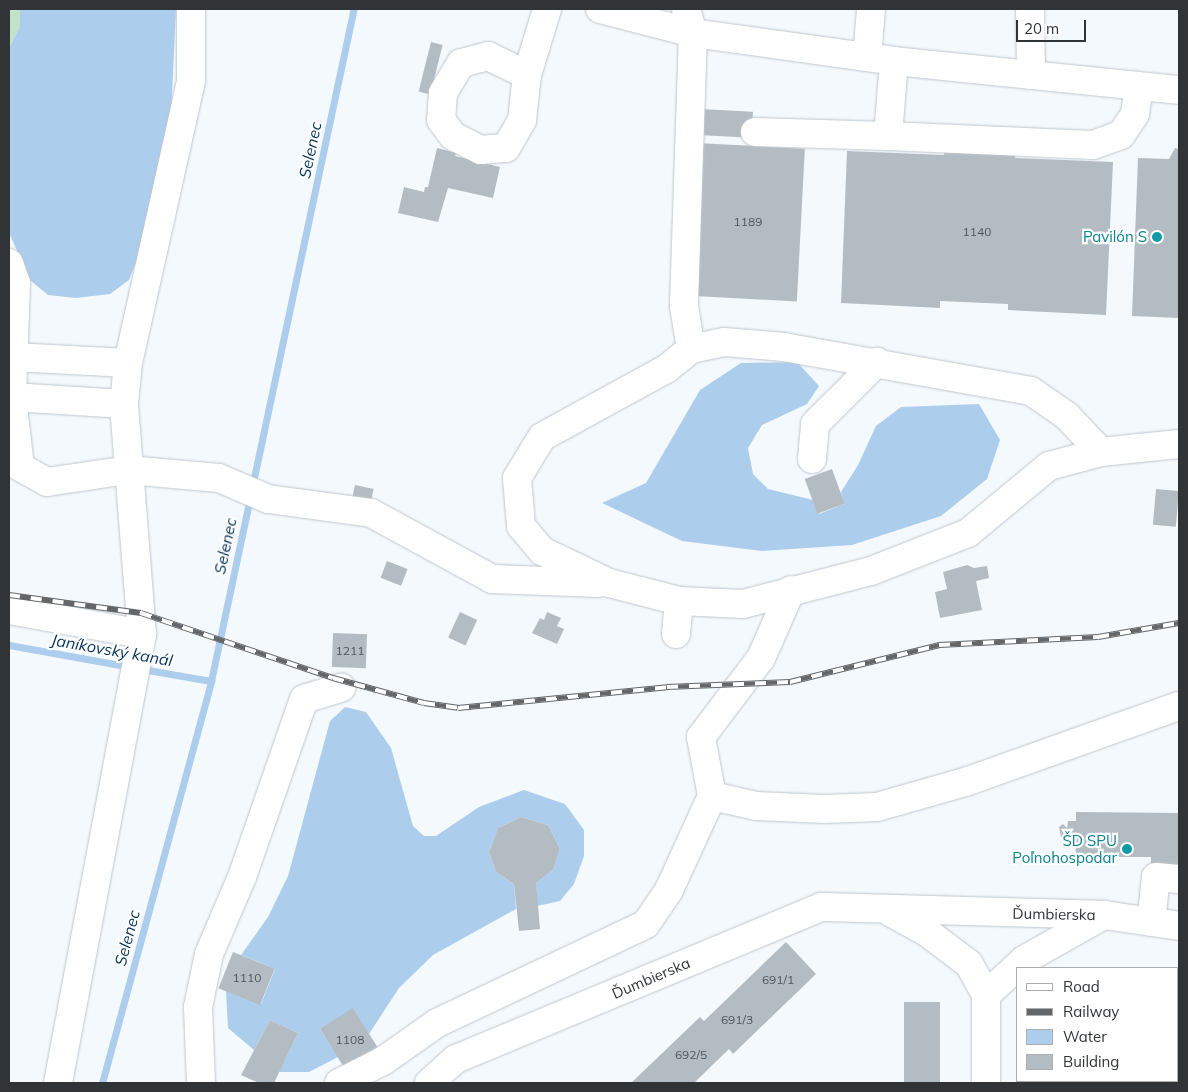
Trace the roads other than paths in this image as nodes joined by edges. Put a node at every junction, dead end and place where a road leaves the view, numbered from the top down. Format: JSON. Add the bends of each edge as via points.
{"nodes":[{"id":1,"x":191,"y":9,"type":"edge"},
{"id":2,"x":547,"y":9,"type":"edge"},
{"id":3,"x":600,"y":9,"type":"edge"},
{"id":4,"x":871,"y":9,"type":"edge"},
{"id":5,"x":1030,"y":9,"type":"edge"},
{"id":6,"x":690,"y":21,"type":"edge"},
{"id":7,"x":866,"y":57,"type":"junction"},
{"id":8,"x":894,"y":61,"type":"junction"},
{"id":9,"x":527,"y":75,"type":"dead end"},
{"id":10,"x":1031,"y":75,"type":"junction"},
{"id":11,"x":1139,"y":87,"type":"junction"},
{"id":12,"x":1179,"y":90,"type":"edge"},
{"id":13,"x":755,"y":132,"type":"dead end"},
{"id":14,"x":888,"y":136,"type":"junction"},
{"id":15,"x":9,"y":263,"type":"edge"},
{"id":16,"x":691,"y":350,"type":"junction"},
{"id":17,"x":13,"y":358,"type":"junction"},
{"id":18,"x":877,"y":362,"type":"junction"},
{"id":19,"x":128,"y":363,"type":"junction"},
{"id":20,"x":12,"y":397,"type":"junction"},
{"id":21,"x":124,"y":404,"type":"junction"},
{"id":22,"x":1179,"y":444,"type":"edge"},
{"id":23,"x":1101,"y":452,"type":"junction"},
{"id":24,"x":812,"y":459,"type":"dead end"},
{"id":25,"x":128,"y":470,"type":"junction"},
{"id":26,"x":609,"y":583,"type":"junction"},
{"id":27,"x":792,"y":590,"type":"junction"},
{"id":28,"x":678,"y":601,"type":"junction"},
{"id":29,"x":9,"y":610,"type":"edge"},
{"id":30,"x":142,"y":634,"type":"junction"},
{"id":31,"x":676,"y":634,"type":"dead end"},
{"id":32,"x":341,"y":688,"type":"dead end"},
{"id":33,"x":1179,"y":706,"type":"edge"},
{"id":34,"x":712,"y":796,"type":"junction"},
{"id":35,"x":1179,"y":879,"type":"edge"},
{"id":36,"x":884,"y":910,"type":"junction"},
{"id":37,"x":1104,"y":915,"type":"junction"},
{"id":38,"x":1151,"y":922,"type":"junction"},
{"id":39,"x":1179,"y":926,"type":"edge"},
{"id":40,"x":1016,"y":967,"type":"edge"},
{"id":41,"x":1016,"y":967,"type":"edge"},
{"id":42,"x":986,"y":995,"type":"junction"},
{"id":43,"x":58,"y":1083,"type":"edge"},
{"id":44,"x":201,"y":1083,"type":"edge"},
{"id":45,"x":339,"y":1083,"type":"edge"},
{"id":46,"x":430,"y":1083,"type":"edge"},
{"id":47,"x":986,"y":1083,"type":"edge"}],
"edges":[{"from":1,"to":19,"type":"street","via":[[191,80]]},
{"from":2,"to":9,"type":"street"},
{"from":3,"to":6,"type":"street"},
{"from":4,"to":7,"type":"street"},
{"from":5,"to":10,"type":"street"},
{"from":6,"to":7,"type":"street"},
{"from":6,"to":16,"type":"street","via":[[684,306]]},
{"from":7,"to":8,"type":"street"},
{"from":8,"to":10,"type":"street"},
{"from":8,"to":14,"type":"street"},
{"from":10,"to":11,"type":"street"},
{"from":11,"to":12,"type":"street"},
{"from":11,"to":14,"type":"street","via":[[1135,114],[1121,135],[1093,145]]},
{"from":13,"to":14,"type":"street"},
{"from":15,"to":17,"type":"street","via":[[16,283]]},
{"from":16,"to":18,"type":"street","via":[[724,342],[768,345]]},
{"from":16,"to":26,"type":"street","via":[[666,369],[542,437],[517,478],[521,526],[542,551]]},
{"from":17,"to":19,"type":"street"},
{"from":17,"to":20,"type":"street"},
{"from":18,"to":23,"type":"street","via":[[1032,391],[1067,416]]},
{"from":18,"to":24,"type":"street","via":[[814,424]]},
{"from":19,"to":21,"type":"street"},
{"from":20,"to":21,"type":"street"},
{"from":20,"to":25,"type":"street","via":[[20,467],[47,482]]},
{"from":21,"to":25,"type":"street"},
{"from":22,"to":23,"type":"street"},
{"from":23,"to":27,"type":"street","via":[[1049,466],[968,533],[871,571]]},
{"from":25,"to":26,"type":"street","via":[[218,478],[268,499],[371,513],[492,579]]},
{"from":25,"to":30,"type":"street"},
{"from":26,"to":28,"type":"street"},
{"from":27,"to":28,"type":"street","via":[[742,604]]},
{"from":27,"to":34,"type":"street","via":[[761,658],[701,737]]},
{"from":28,"to":31,"type":"street"},
{"from":29,"to":30,"type":"street"},
{"from":30,"to":43,"type":"street"},
{"from":32,"to":44,"type":"street","via":[[304,699],[242,878],[209,954],[198,1006]]},
{"from":33,"to":34,"type":"street","via":[[968,781],[877,807],[756,806]]},
{"from":34,"to":45,"type":"street","via":[[669,890],[646,924],[437,1023],[383,1061]]},
{"from":35,"to":38,"type":"street","via":[[1156,878]]},
{"from":36,"to":37,"type":"street","name":"Ďumbierska"},
{"from":36,"to":42,"type":"street","name":"Ďumbierska","via":[[928,933],[969,964]]},
{"from":36,"to":46,"type":"street","name":"Ďumbierska","via":[[821,907],[456,1059]]},
{"from":37,"to":38,"type":"street","name":"Ďumbierska"},
{"from":37,"to":40,"type":"street"},
{"from":38,"to":39,"type":"street","name":"Ďumbierska"},
{"from":41,"to":42,"type":"street"},
{"from":42,"to":47,"type":"street","name":"Ďumbierska"}]}
